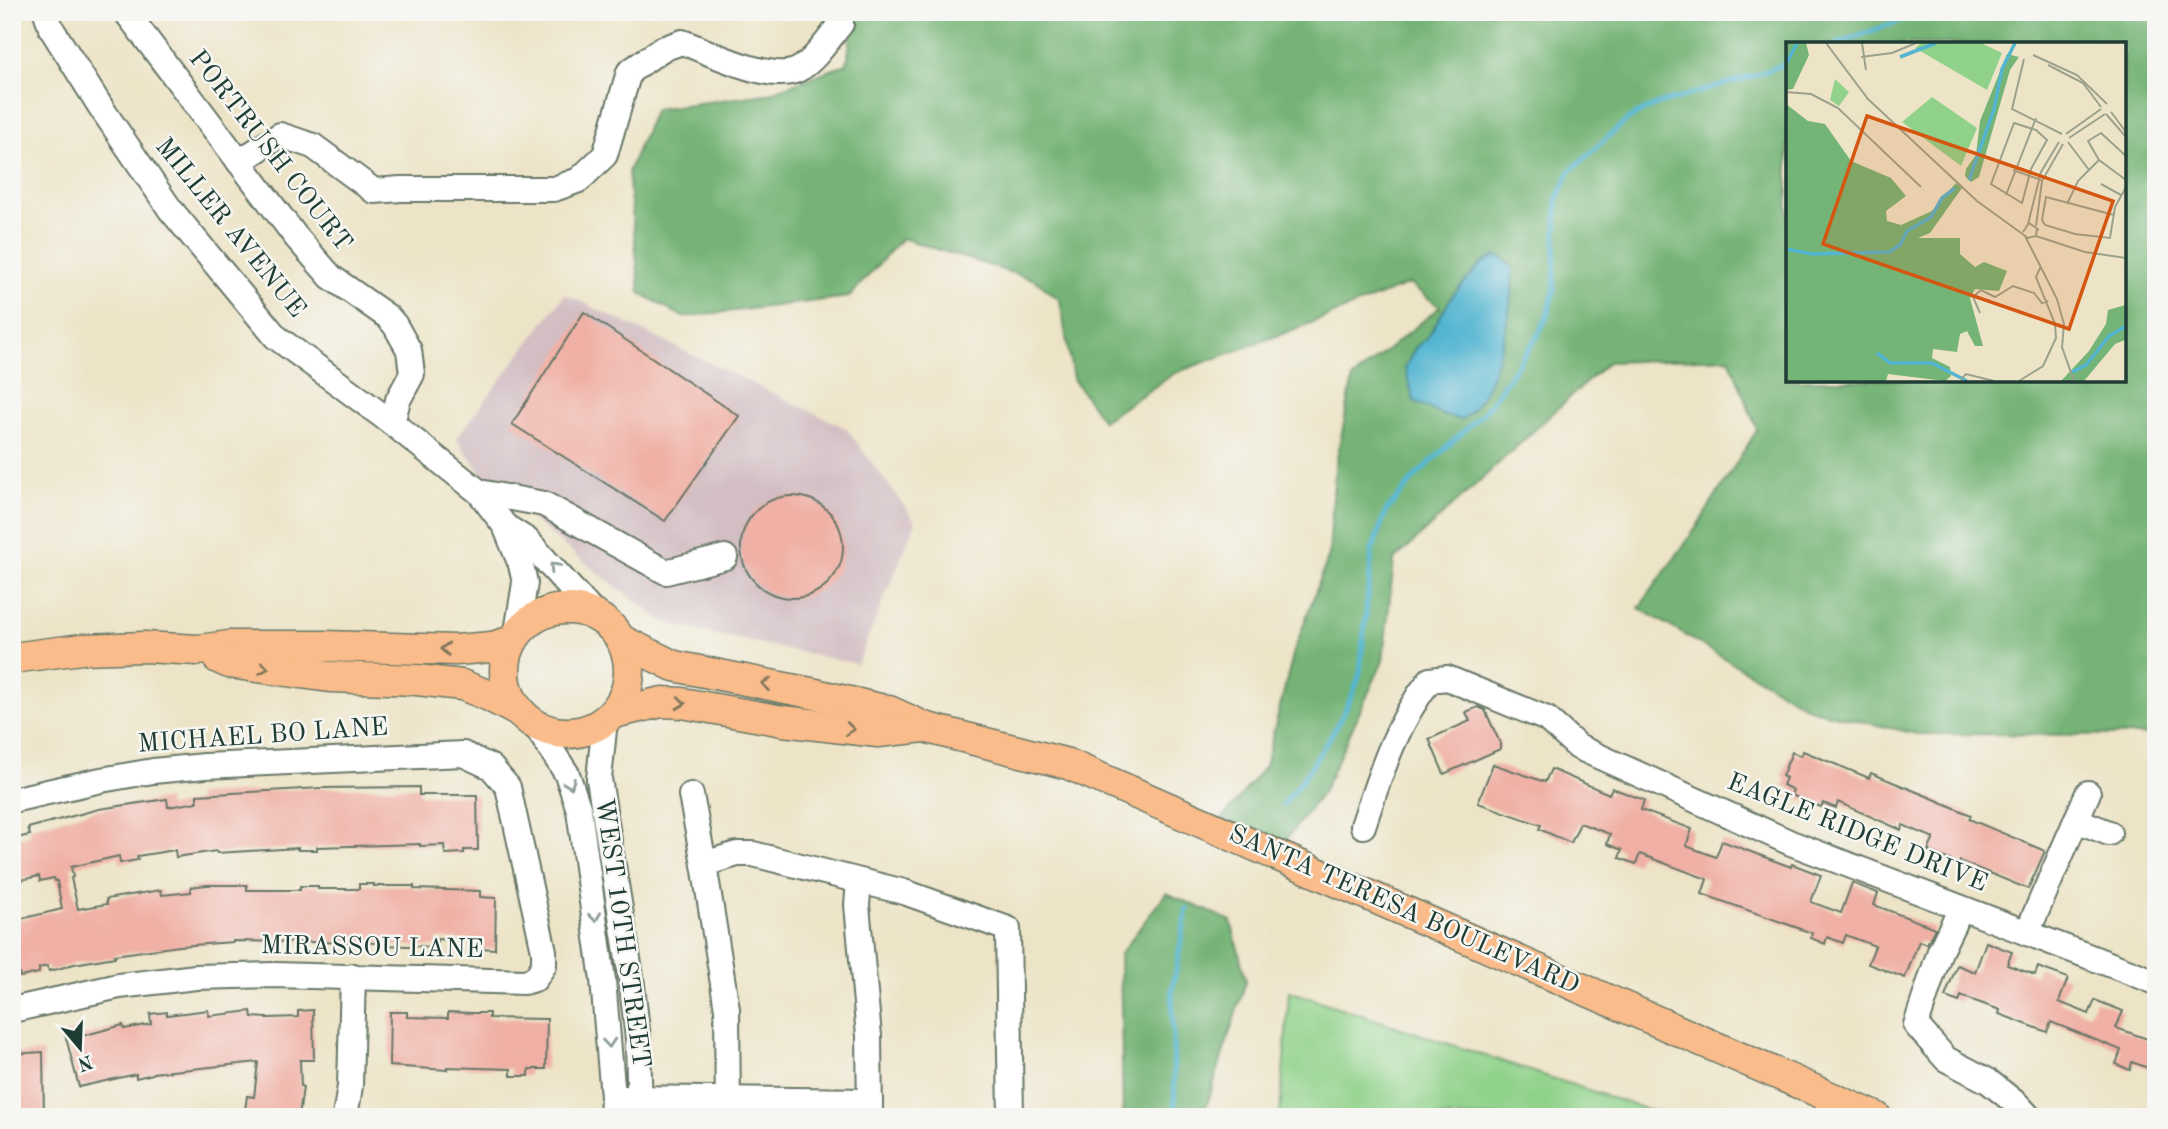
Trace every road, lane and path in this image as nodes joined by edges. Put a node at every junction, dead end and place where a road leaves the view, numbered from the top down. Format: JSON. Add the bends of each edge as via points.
{"nodes":[{"id":1,"x":46,"y":12,"type":"edge"},
{"id":2,"x":127,"y":12,"type":"edge"},
{"id":3,"x":840,"y":12,"type":"edge"},
{"id":4,"x":239,"y":162,"type":"junction"},
{"id":5,"x":392,"y":423,"type":"junction"},
{"id":6,"x":479,"y":492,"type":"junction"},
{"id":7,"x":505,"y":526,"type":"junction"},
{"id":8,"x":725,"y":557,"type":"dead end"},
{"id":9,"x":596,"y":616,"type":"junction"},
{"id":10,"x":515,"y":637,"type":"junction"},
{"id":11,"x":621,"y":640,"type":"junction"},
{"id":12,"x":198,"y":650,"type":"junction"},
{"id":13,"x":12,"y":658,"type":"edge"},
{"id":14,"x":610,"y":716,"type":"junction"},
{"id":15,"x":528,"y":719,"type":"junction"},
{"id":16,"x":924,"y":727,"type":"junction"},
{"id":17,"x":508,"y":787,"type":"joint"},
{"id":18,"x":2088,"y":793,"type":"dead end"},
{"id":19,"x":691,"y":795,"type":"dead end"},
{"id":20,"x":12,"y":800,"type":"edge"},
{"id":21,"x":2076,"y":820,"type":"junction"},
{"id":22,"x":1363,"y":826,"type":"dead end"},
{"id":23,"x":2109,"y":833,"type":"dead end"},
{"id":24,"x":704,"y":864,"type":"junction"},
{"id":25,"x":859,"y":881,"type":"junction"},
{"id":26,"x":1961,"y":908,"type":"junction"},
{"id":27,"x":2027,"y":933,"type":"junction"},
{"id":28,"x":353,"y":976,"type":"junction"},
{"id":29,"x":2156,"y":982,"type":"edge"},
{"id":30,"x":12,"y":1010,"type":"edge"},
{"id":31,"x":613,"y":1107,"type":"edge"},
{"id":32,"x":640,"y":1108,"type":"edge"},
{"id":33,"x":728,"y":1109,"type":"edge"},
{"id":34,"x":870,"y":1109,"type":"edge"},
{"id":35,"x":345,"y":1117,"type":"edge"},
{"id":36,"x":1011,"y":1117,"type":"edge"},
{"id":37,"x":1877,"y":1117,"type":"edge"},
{"id":38,"x":2029,"y":1117,"type":"edge"}],
"edges":[{"from":1,"to":5,"type":"street","name":"MILLER AVENUE","via":[[51,29],[170,209],[276,337]]},
{"from":2,"to":4,"type":"street","name":"PORTRUSH COURT"},
{"from":3,"to":4,"type":"street","via":[[841,24],[800,70],[774,74],[682,42],[662,49],[628,72],[605,155],[579,180],[554,189],[374,191],[313,146],[279,135]]},
{"from":4,"to":5,"type":"street","name":"PORTRUSH COURT","via":[[331,277],[396,325],[409,351],[412,374]]},
{"from":5,"to":6,"type":"street","name":"MILLER AVENUE"},
{"from":6,"to":7,"type":"street","name":"MILLER AVENUE"},
{"from":6,"to":8,"type":"street","via":[[544,504],[666,572]]},
{"from":9,"to":7,"type":"street","name":"MILLER AVENUE","one_way":true,"via":[[527,540]]},
{"from":7,"to":10,"type":"street","name":"MILLER AVENUE","via":[[525,583]]},
{"from":9,"to":10,"type":"main road","via":[[570,608],[556,610],[531,620]]},
{"from":9,"to":11,"type":"main road"},
{"from":10,"to":12,"type":"main road","one_way":true,"via":[[492,647],[456,650],[229,646]]},
{"from":10,"to":15,"type":"main road","via":[[504,678],[508,693]]},
{"from":11,"to":14,"type":"main road","via":[[629,672],[625,693]]},
{"from":16,"to":11,"type":"main road","name":"SANTA TERESA BOULEVARD","one_way":true,"via":[[890,711],[674,666]]},
{"from":12,"to":13,"type":"main road","via":[[82,649]]},
{"from":12,"to":15,"type":"main road","one_way":true,"via":[[229,663],[330,677],[462,685]]},
{"from":14,"to":15,"type":"main road","via":[[595,727],[571,733],[559,733]]},
{"from":14,"to":16,"type":"main road","name":"SANTA TERESA BOULEVARD","one_way":true,"via":[[662,702],[878,732]]},
{"from":14,"to":32,"type":"street","name":"WEST 10TH STREET","via":[[598,779],[631,977]]},
{"from":15,"to":31,"type":"street","name":"WEST 10TH STREET","one_way":true,"via":[[567,774],[579,810],[603,981]]},
{"from":16,"to":37,"type":"main road","name":"SANTA TERESA BOULEVARD","via":[[1068,764]]},
{"from":17,"to":20,"type":"street","name":"MICHAEL BO LANE","via":[[491,768],[463,754],[179,768]]},
{"from":17,"to":28,"type":"street","name":"MIRASSOU LANE","via":[[544,951],[544,965],[535,979]]},
{"from":18,"to":21,"type":"street"},
{"from":19,"to":24,"type":"street"},
{"from":21,"to":23,"type":"street"},
{"from":21,"to":27,"type":"street"},
{"from":22,"to":26,"type":"street","name":"EAGLE RIDGE DRIVE","via":[[1386,755],[1416,698],[1430,680],[1447,678],[1547,719],[1578,747],[1791,843]]},
{"from":24,"to":25,"type":"street","via":[[737,853],[753,854]]},
{"from":24,"to":33,"type":"street","via":[[727,1009]]},
{"from":25,"to":34,"type":"street"},
{"from":25,"to":36,"type":"street","via":[[1008,929]]},
{"from":26,"to":27,"type":"street","name":"EAGLE RIDGE DRIVE"},
{"from":26,"to":38,"type":"street","via":[[1940,951],[1916,1025],[1946,1059],[1988,1082]]},
{"from":27,"to":29,"type":"street","name":"EAGLE RIDGE DRIVE"},
{"from":28,"to":30,"type":"street","name":"MIRASSOU LANE","via":[[196,977],[119,986]]},
{"from":28,"to":35,"type":"street"},
{"from":31,"to":32,"type":"street"},
{"from":32,"to":33,"type":"street"},
{"from":33,"to":34,"type":"street"}]}
